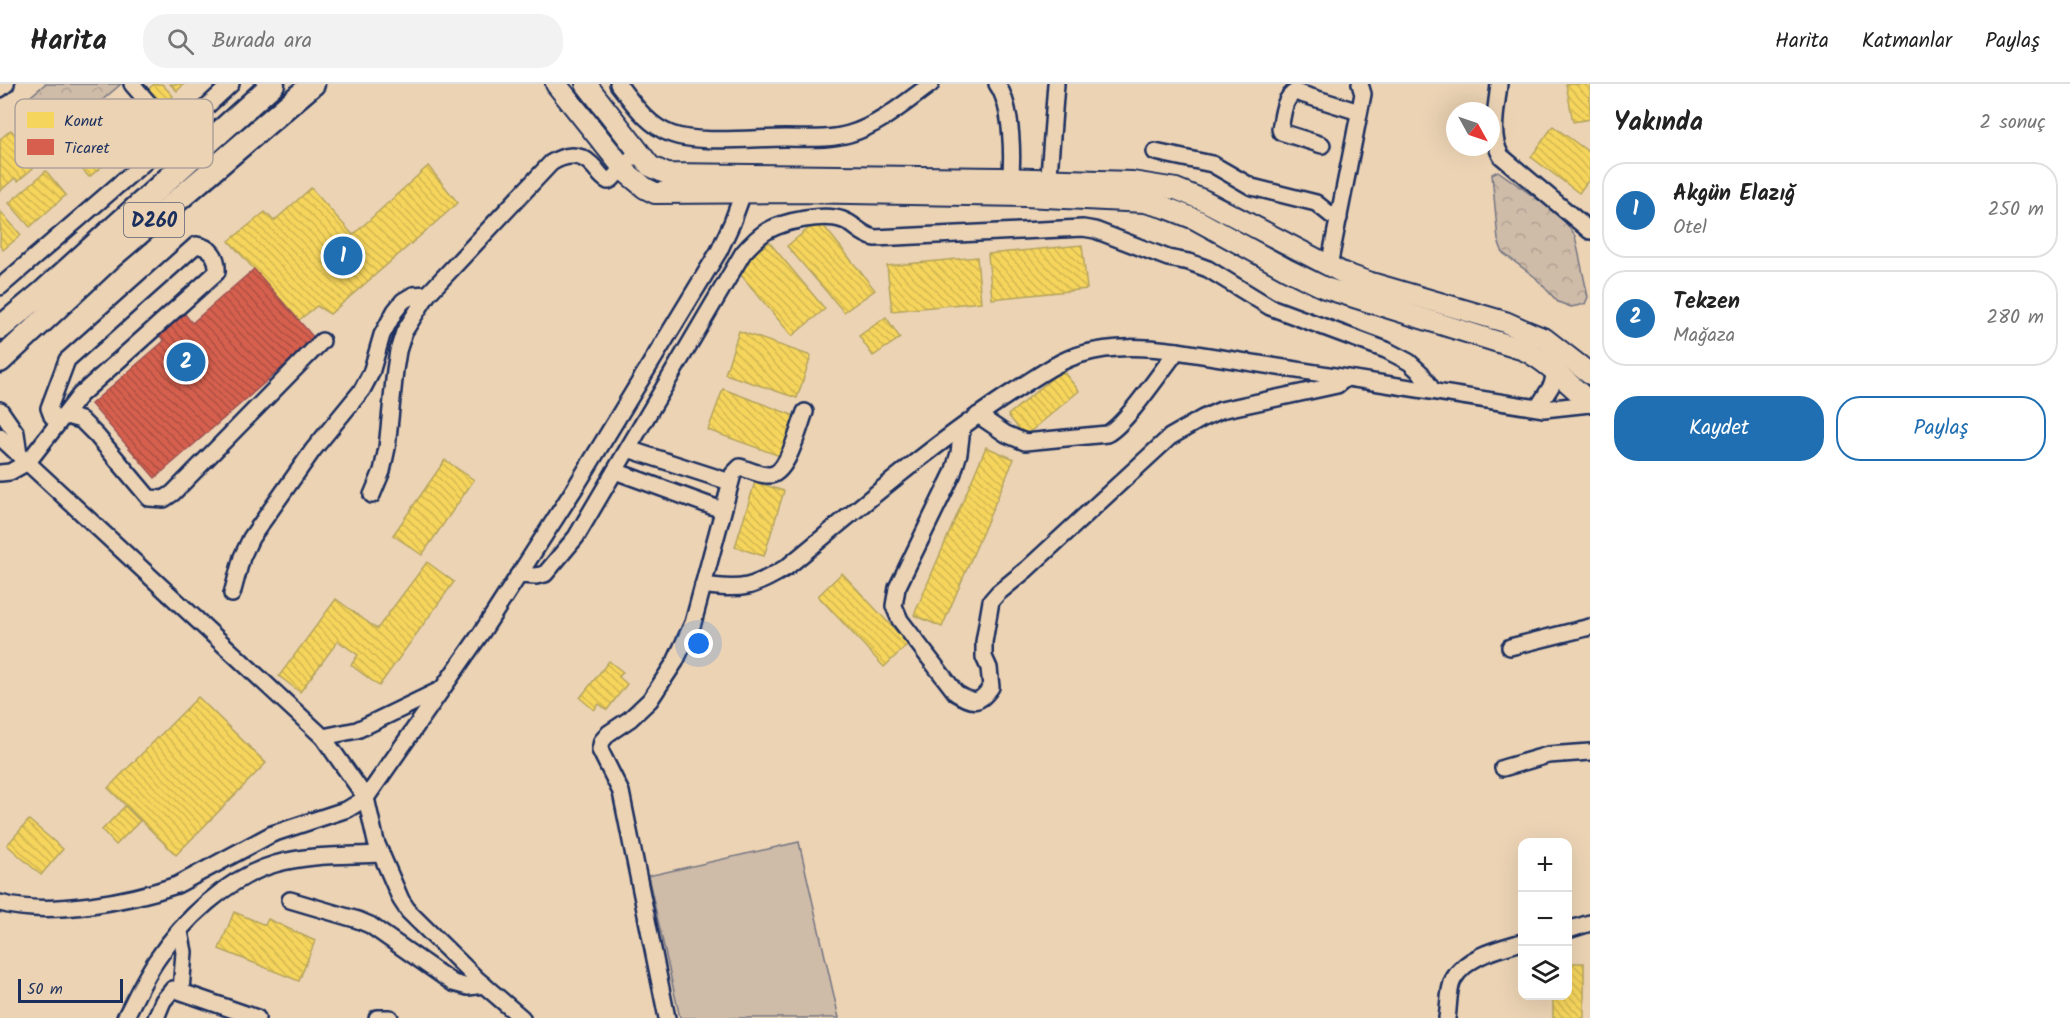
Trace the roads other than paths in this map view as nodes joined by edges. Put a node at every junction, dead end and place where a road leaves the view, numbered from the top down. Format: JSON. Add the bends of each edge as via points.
{"nodes":[{"id":1,"x":6,"y":84,"type":"edge"},
{"id":2,"x":132,"y":84,"type":"edge"},
{"id":3,"x":231,"y":84,"type":"edge"},
{"id":4,"x":273,"y":84,"type":"edge"},
{"id":5,"x":314,"y":84,"type":"edge"},
{"id":6,"x":556,"y":84,"type":"edge"},
{"id":7,"x":586,"y":84,"type":"edge"},
{"id":8,"x":618,"y":84,"type":"edge"},
{"id":9,"x":931,"y":84,"type":"edge"},
{"id":10,"x":997,"y":84,"type":"edge"},
{"id":11,"x":1056,"y":84,"type":"edge"},
{"id":12,"x":1360,"y":84,"type":"edge"},
{"id":13,"x":1499,"y":84,"type":"edge"},
{"id":14,"x":0,"y":89,"type":"edge"},
{"id":15,"x":145,"y":99,"type":"edge"},
{"id":16,"x":213,"y":101,"type":"edge"},
{"id":17,"x":1359,"y":112,"type":"junction"},
{"id":18,"x":213,"y":138,"type":"edge"},
{"id":19,"x":1322,"y":145,"type":"dead end"},
{"id":20,"x":638,"y":152,"type":"junction"},
{"id":21,"x":1155,"y":152,"type":"dead end"},
{"id":22,"x":138,"y":168,"type":"edge"},
{"id":23,"x":180,"y":168,"type":"edge"},
{"id":24,"x":623,"y":169,"type":"junction"},
{"id":25,"x":1010,"y":187,"type":"junction"},
{"id":26,"x":1048,"y":188,"type":"junction"},
{"id":27,"x":743,"y":193,"type":"junction"},
{"id":28,"x":1339,"y":218,"type":"junction"},
{"id":29,"x":1590,"y":231,"type":"edge"},
{"id":30,"x":1329,"y":266,"type":"junction"},
{"id":31,"x":0,"y":287,"type":"edge"},
{"id":32,"x":428,"y":294,"type":"junction"},
{"id":33,"x":0,"y":328,"type":"edge"},
{"id":34,"x":322,"y":341,"type":"dead end"},
{"id":35,"x":1177,"y":351,"type":"junction"},
{"id":36,"x":0,"y":361,"type":"edge"},
{"id":37,"x":1555,"y":370,"type":"junction"},
{"id":38,"x":1590,"y":374,"type":"edge"},
{"id":39,"x":1346,"y":378,"type":"junction"},
{"id":40,"x":1433,"y":391,"type":"junction"},
{"id":41,"x":1590,"y":403,"type":"edge"},
{"id":42,"x":1538,"y":407,"type":"junction"},
{"id":43,"x":0,"y":410,"type":"edge"},
{"id":44,"x":805,"y":412,"type":"dead end"},
{"id":45,"x":978,"y":415,"type":"junction"},
{"id":46,"x":60,"y":418,"type":"junction"},
{"id":47,"x":962,"y":428,"type":"junction"},
{"id":48,"x":0,"y":437,"type":"edge"},
{"id":49,"x":628,"y":449,"type":"junction"},
{"id":50,"x":23,"y":459,"type":"junction"},
{"id":51,"x":615,"y":471,"type":"junction"},
{"id":52,"x":0,"y":473,"type":"edge"},
{"id":53,"x":730,"y":482,"type":"junction"},
{"id":54,"x":372,"y":495,"type":"dead end"},
{"id":55,"x":722,"y":510,"type":"junction"},
{"id":56,"x":518,"y":575,"type":"junction"},
{"id":57,"x":703,"y":585,"type":"junction"},
{"id":58,"x":232,"y":594,"type":"dead end"},
{"id":59,"x":1590,"y":627,"type":"edge"},
{"id":60,"x":1510,"y":647,"type":"dead end"},
{"id":61,"x":440,"y":690,"type":"junction"},
{"id":62,"x":322,"y":737,"type":"junction"},
{"id":63,"x":1590,"y":752,"type":"edge"},
{"id":64,"x":1503,"y":768,"type":"dead end"},
{"id":65,"x":366,"y":798,"type":"junction"},
{"id":66,"x":381,"y":854,"type":"junction"},
{"id":67,"x":290,"y":900,"type":"dead end"},
{"id":68,"x":0,"y":903,"type":"edge"},
{"id":69,"x":1590,"y":923,"type":"edge"},
{"id":70,"x":1572,"y":929,"type":"edge"},
{"id":71,"x":180,"y":932,"type":"junction"},
{"id":72,"x":1518,"y":943,"type":"edge"},
{"id":73,"x":484,"y":985,"type":"junction"},
{"id":74,"x":181,"y":991,"type":"junction"},
{"id":75,"x":124,"y":1018,"type":"edge"},
{"id":76,"x":156,"y":1018,"type":"edge"},
{"id":77,"x":257,"y":1018,"type":"edge"},
{"id":78,"x":377,"y":1018,"type":"edge"},
{"id":79,"x":390,"y":1018,"type":"edge"},
{"id":80,"x":522,"y":1018,"type":"edge"},
{"id":81,"x":667,"y":1018,"type":"edge"},
{"id":82,"x":1447,"y":1018,"type":"edge"}],
"edges":[{"from":1,"to":14,"type":"street"},
{"from":2,"to":15,"type":"street"},
{"from":3,"to":16,"type":"street"},
{"from":4,"to":18,"type":"highway","number":"D260"},
{"from":5,"to":36,"type":"highway","number":"D260","via":[[110,258]]},
{"from":6,"to":24,"type":"main road"},
{"from":7,"to":20,"type":"main road"},
{"from":8,"to":9,"type":"street","via":[[645,117],[671,134],[711,139],[848,135],[871,126]]},
{"from":10,"to":25,"type":"street","via":[[1011,135]]},
{"from":11,"to":26,"type":"street"},
{"from":12,"to":17,"type":"street","via":[[1363,94]]},
{"from":13,"to":29,"type":"street","via":[[1494,133],[1501,156]]},
{"from":17,"to":19,"type":"street","via":[[1296,92],[1290,95],[1281,132]]},
{"from":17,"to":28,"type":"street"},
{"from":20,"to":24,"type":"street"},
{"from":20,"to":25,"type":"main road","via":[[655,170],[680,175]]},
{"from":21,"to":28,"type":"street","via":[[1212,165],[1252,187],[1316,203]]},
{"from":22,"to":31,"type":"street"},
{"from":23,"to":33,"type":"highway","number":"D260"},
{"from":24,"to":27,"type":"main road","via":[[655,193]]},
{"from":24,"to":32,"type":"street","via":[[608,181],[591,163],[576,156],[566,155],[551,163]]},
{"from":25,"to":26,"type":"main road"},
{"from":25,"to":27,"type":"main road"},
{"from":26,"to":30,"type":"main road","via":[[1132,182],[1176,189]]},
{"from":26,"to":37,"type":"main road","via":[[1167,208],[1325,288],[1507,344]]},
{"from":27,"to":56,"type":"street","via":[[703,278]]},
{"from":28,"to":30,"type":"street"},
{"from":30,"to":38,"type":"main road","via":[[1368,282],[1505,322],[1545,339]]},
{"from":32,"to":54,"type":"street","via":[[404,332],[398,351],[387,448]]},
{"from":32,"to":58,"type":"street","via":[[413,295],[395,311],[363,390],[313,450],[251,538]]},
{"from":34,"to":46,"type":"street","via":[[164,499],[149,498],[81,420]]},
{"from":35,"to":39,"type":"street"},
{"from":35,"to":45,"type":"street","via":[[1124,347],[1080,354],[1046,370]]},
{"from":35,"to":45,"type":"street","via":[[1122,423],[1107,434],[1025,442],[1006,435]]},
{"from":37,"to":41,"type":"main road"},
{"from":37,"to":42,"type":"street","via":[[1552,385]]},
{"from":39,"to":40,"type":"street"},
{"from":39,"to":47,"type":"street","via":[[1328,387],[1221,411],[1170,437],[998,593],[992,602],[984,642],[991,687],[976,702],[949,684],[900,620],[894,606],[897,588],[953,473]]},
{"from":40,"to":42,"type":"street"},
{"from":40,"to":49,"type":"street","via":[[1422,373],[1386,350],[1270,307],[1208,269],[1095,230],[874,238],[845,220],[818,216],[768,230],[743,253]]},
{"from":41,"to":42,"type":"street"},
{"from":43,"to":50,"type":"street","via":[[16,433]]},
{"from":44,"to":53,"type":"street","via":[[777,474],[769,476],[740,467]]},
{"from":45,"to":47,"type":"street"},
{"from":46,"to":46,"type":"street","via":[[80,395],[217,272],[216,259],[208,249],[196,245],[67,360],[49,408],[52,416]]},
{"from":46,"to":50,"type":"street"},
{"from":47,"to":57,"type":"street","via":[[787,567],[754,585],[727,589]]},
{"from":48,"to":50,"type":"street"},
{"from":49,"to":51,"type":"street"},
{"from":49,"to":53,"type":"street"},
{"from":50,"to":52,"type":"street","via":[[10,472]]},
{"from":50,"to":62,"type":"street"},
{"from":51,"to":55,"type":"street"},
{"from":51,"to":56,"type":"street","via":[[576,537],[553,566],[545,574]]},
{"from":53,"to":55,"type":"street"},
{"from":55,"to":57,"type":"street"},
{"from":56,"to":61,"type":"street"},
{"from":57,"to":81,"type":"street","via":[[693,622],[662,684],[650,700],[609,733],[600,750],[621,792]]},
{"from":59,"to":60,"type":"street"},
{"from":61,"to":62,"type":"street","via":[[357,730]]},
{"from":61,"to":65,"type":"street"},
{"from":62,"to":65,"type":"street"},
{"from":63,"to":64,"type":"street","via":[[1548,756]]},
{"from":65,"to":66,"type":"street"},
{"from":65,"to":68,"type":"street","via":[[348,809],[272,834],[162,890],[56,908]]},
{"from":66,"to":71,"type":"street","via":[[275,864],[247,875],[223,891]]},
{"from":66,"to":73,"type":"street","via":[[409,912]]},
{"from":67,"to":73,"type":"street","via":[[370,925],[453,983],[468,987]]},
{"from":69,"to":70,"type":"street"},
{"from":71,"to":74,"type":"street","via":[[184,952]]},
{"from":71,"to":75,"type":"street","via":[[154,963]]},
{"from":72,"to":82,"type":"street","via":[[1467,963],[1452,981]]},
{"from":73,"to":80,"type":"street"},
{"from":74,"to":76,"type":"street","via":[[173,989],[163,1000]]},
{"from":74,"to":77,"type":"street"},
{"from":78,"to":79,"type":"street"}]}
